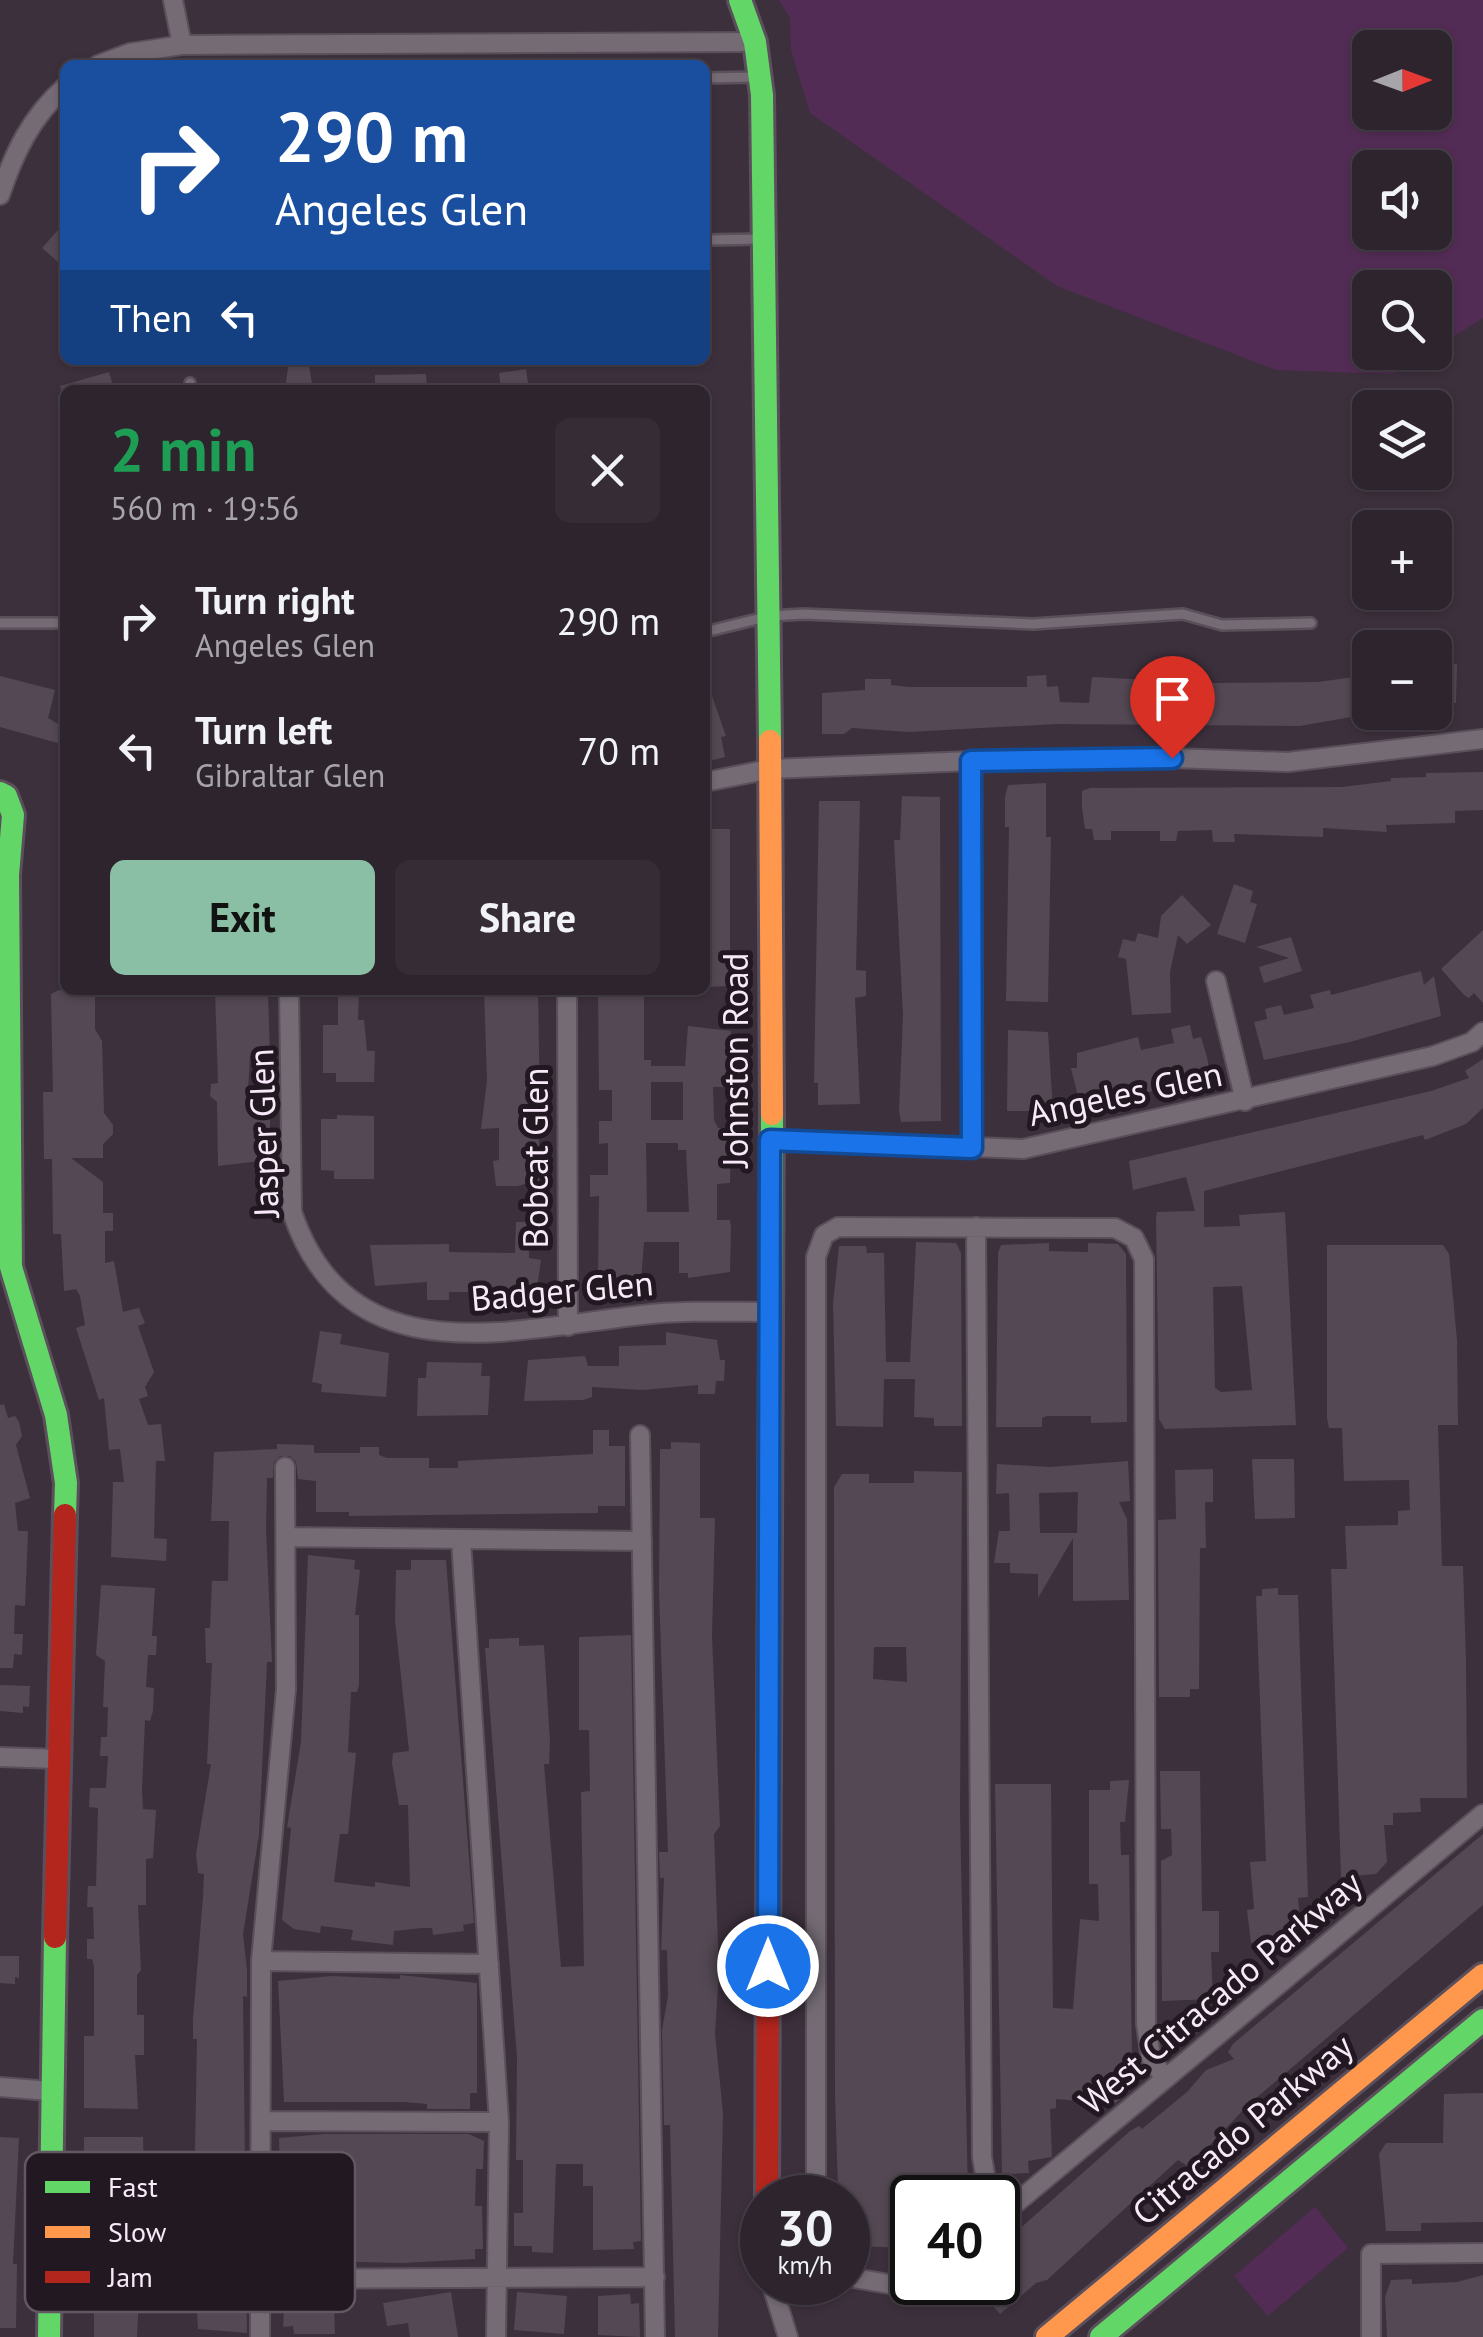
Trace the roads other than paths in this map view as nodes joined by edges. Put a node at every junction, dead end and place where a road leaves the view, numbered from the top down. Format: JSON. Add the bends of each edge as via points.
{"nodes":[{"id":1,"x":173,"y":0,"type":"edge"},
{"id":2,"x":740,"y":0,"type":"edge"},
{"id":3,"x":754,"y":42,"type":"junction"},
{"id":4,"x":182,"y":46,"type":"junction"},
{"id":5,"x":110,"y":60,"type":"edge"},
{"id":6,"x":759,"y":77,"type":"junction"},
{"id":7,"x":710,"y":78,"type":"edge"},
{"id":8,"x":60,"y":93,"type":"edge"},
{"id":9,"x":0,"y":195,"type":"edge"},
{"id":10,"x":765,"y":239,"type":"junction"},
{"id":11,"x":710,"y":240,"type":"edge"},
{"id":12,"x":770,"y":616,"type":"junction"},
{"id":13,"x":60,"y":622,"type":"edge"},
{"id":14,"x":0,"y":623,"type":"edge"},
{"id":15,"x":1311,"y":624,"type":"dead end"},
{"id":16,"x":710,"y":631,"type":"edge"},
{"id":17,"x":1483,"y":738,"type":"edge"},
{"id":18,"x":971,"y":761,"type":"junction"},
{"id":19,"x":770,"y":769,"type":"junction"},
{"id":20,"x":710,"y":781,"type":"edge"},
{"id":21,"x":3,"y":795,"type":"edge"},
{"id":22,"x":1216,"y":981,"type":"dead end"},
{"id":23,"x":288,"y":995,"type":"edge"},
{"id":24,"x":567,"y":995,"type":"edge"},
{"id":25,"x":1483,"y":1032,"type":"edge"},
{"id":26,"x":1245,"y":1101,"type":"junction"},
{"id":27,"x":4,"y":1123,"type":"edge"},
{"id":28,"x":770,"y":1140,"type":"junction"},
{"id":29,"x":972,"y":1148,"type":"junction"},
{"id":30,"x":976,"y":1227,"type":"junction"},
{"id":31,"x":360,"y":1310,"type":"joint"},
{"id":32,"x":772,"y":1312,"type":"junction"},
{"id":33,"x":568,"y":1326,"type":"junction"},
{"id":34,"x":640,"y":1435,"type":"dead end"},
{"id":35,"x":286,"y":1467,"type":"dead end"},
{"id":36,"x":286,"y":1538,"type":"junction"},
{"id":37,"x":461,"y":1540,"type":"junction"},
{"id":38,"x":642,"y":1541,"type":"junction"},
{"id":39,"x":0,"y":1756,"type":"edge"},
{"id":40,"x":57,"y":1759,"type":"junction"},
{"id":41,"x":1483,"y":1814,"type":"edge"},
{"id":42,"x":261,"y":1961,"type":"junction"},
{"id":43,"x":489,"y":1964,"type":"junction"},
{"id":44,"x":1483,"y":1975,"type":"edge"},
{"id":45,"x":1483,"y":2020,"type":"edge"},
{"id":46,"x":1164,"y":2079,"type":"junction"},
{"id":47,"x":0,"y":2086,"type":"edge"},
{"id":48,"x":50,"y":2091,"type":"junction"},
{"id":49,"x":261,"y":2121,"type":"junction"},
{"id":50,"x":499,"y":2122,"type":"junction"},
{"id":51,"x":50,"y":2152,"type":"edge"},
{"id":52,"x":261,"y":2152,"type":"edge"},
{"id":53,"x":767,"y":2175,"type":"edge"},
{"id":54,"x":816,"y":2175,"type":"edge"},
{"id":55,"x":985,"y":2175,"type":"edge"},
{"id":56,"x":1020,"y":2197,"type":"edge"},
{"id":57,"x":1483,"y":2253,"type":"edge"},
{"id":58,"x":655,"y":2277,"type":"junction"},
{"id":59,"x":355,"y":2278,"type":"edge"},
{"id":60,"x":498,"y":2278,"type":"junction"},
{"id":61,"x":778,"y":2305,"type":"edge"},
{"id":62,"x":260,"y":2312,"type":"edge"},
{"id":63,"x":260,"y":2337,"type":"edge"},
{"id":64,"x":496,"y":2337,"type":"edge"},
{"id":65,"x":656,"y":2337,"type":"edge"},
{"id":66,"x":788,"y":2337,"type":"edge"},
{"id":67,"x":1047,"y":2337,"type":"edge"},
{"id":68,"x":1101,"y":2337,"type":"edge"},
{"id":69,"x":1370,"y":2337,"type":"edge"}],
"edges":[{"from":1,"to":4,"type":"street"},
{"from":2,"to":3,"type":"street","name":"Johnston Road"},
{"from":3,"to":4,"type":"street"},
{"from":3,"to":6,"type":"street","name":"Johnston Road"},
{"from":4,"to":5,"type":"street"},
{"from":6,"to":7,"type":"lane"},
{"from":6,"to":10,"type":"street","name":"Johnston Road"},
{"from":8,"to":9,"type":"street","via":[[23,138]]},
{"from":10,"to":11,"type":"lane"},
{"from":10,"to":12,"type":"street","name":"Johnston Road"},
{"from":12,"to":15,"type":"lane","via":[[1033,624],[1183,614],[1222,626]]},
{"from":12,"to":16,"type":"lane"},
{"from":12,"to":19,"type":"street","name":"Johnston Road"},
{"from":13,"to":14,"type":"lane"},
{"from":17,"to":18,"type":"street","via":[[1288,762]]},
{"from":18,"to":19,"type":"street"},
{"from":18,"to":29,"type":"street"},
{"from":19,"to":20,"type":"street"},
{"from":19,"to":28,"type":"street","name":"Johnston Road"},
{"from":21,"to":27,"type":"street","via":[[13,815]]},
{"from":22,"to":26,"type":"street"},
{"from":23,"to":31,"type":"street","name":"Jasper Glen","via":[[292,1212],[324,1278]]},
{"from":24,"to":33,"type":"street","name":"Bobcat Glen"},
{"from":25,"to":26,"type":"street","name":"Angeles Glen","via":[[1433,1056]]},
{"from":26,"to":29,"type":"street","name":"Angeles Glen","via":[[1040,1146]]},
{"from":27,"to":40,"type":"street","via":[[11,1267],[56,1415],[66,1483]]},
{"from":28,"to":29,"type":"street","name":"Angeles Glen"},
{"from":28,"to":32,"type":"street","name":"Johnston Road"},
{"from":30,"to":46,"type":"street","via":[[1115,1228],[1134,1238],[1144,1260],[1146,2024],[1151,2058]]},
{"from":30,"to":54,"type":"street","via":[[838,1228],[824,1235],[816,1257]]},
{"from":30,"to":55,"type":"street"},
{"from":31,"to":33,"type":"street","name":"Badger Glen","via":[[446,1332],[500,1335]]},
{"from":32,"to":33,"type":"street","name":"Badger Glen","via":[[646,1314]]},
{"from":32,"to":53,"type":"street","name":"Johnston Road"},
{"from":34,"to":38,"type":"street"},
{"from":35,"to":36,"type":"street"},
{"from":36,"to":37,"type":"street"},
{"from":36,"to":42,"type":"street","via":[[286,1688]]},
{"from":37,"to":38,"type":"street"},
{"from":37,"to":43,"type":"street"},
{"from":38,"to":58,"type":"street"},
{"from":39,"to":40,"type":"street"},
{"from":40,"to":48,"type":"street"},
{"from":41,"to":46,"type":"street","name":"West Citracado Parkway"},
{"from":42,"to":43,"type":"street"},
{"from":42,"to":49,"type":"street"},
{"from":43,"to":50,"type":"street"},
{"from":44,"to":67,"type":"street","name":"Citracado Parkway"},
{"from":45,"to":68,"type":"street","name":"Citracado Parkway"},
{"from":46,"to":56,"type":"street","name":"West Citracado Parkway"},
{"from":47,"to":48,"type":"street"},
{"from":48,"to":51,"type":"street"},
{"from":49,"to":50,"type":"street"},
{"from":49,"to":52,"type":"street"},
{"from":50,"to":60,"type":"street"},
{"from":57,"to":69,"type":"street","via":[[1371,2254]]},
{"from":58,"to":60,"type":"street"},
{"from":58,"to":65,"type":"street"},
{"from":59,"to":60,"type":"street"},
{"from":60,"to":64,"type":"street"},
{"from":61,"to":66,"type":"street"},
{"from":62,"to":63,"type":"street"}]}
